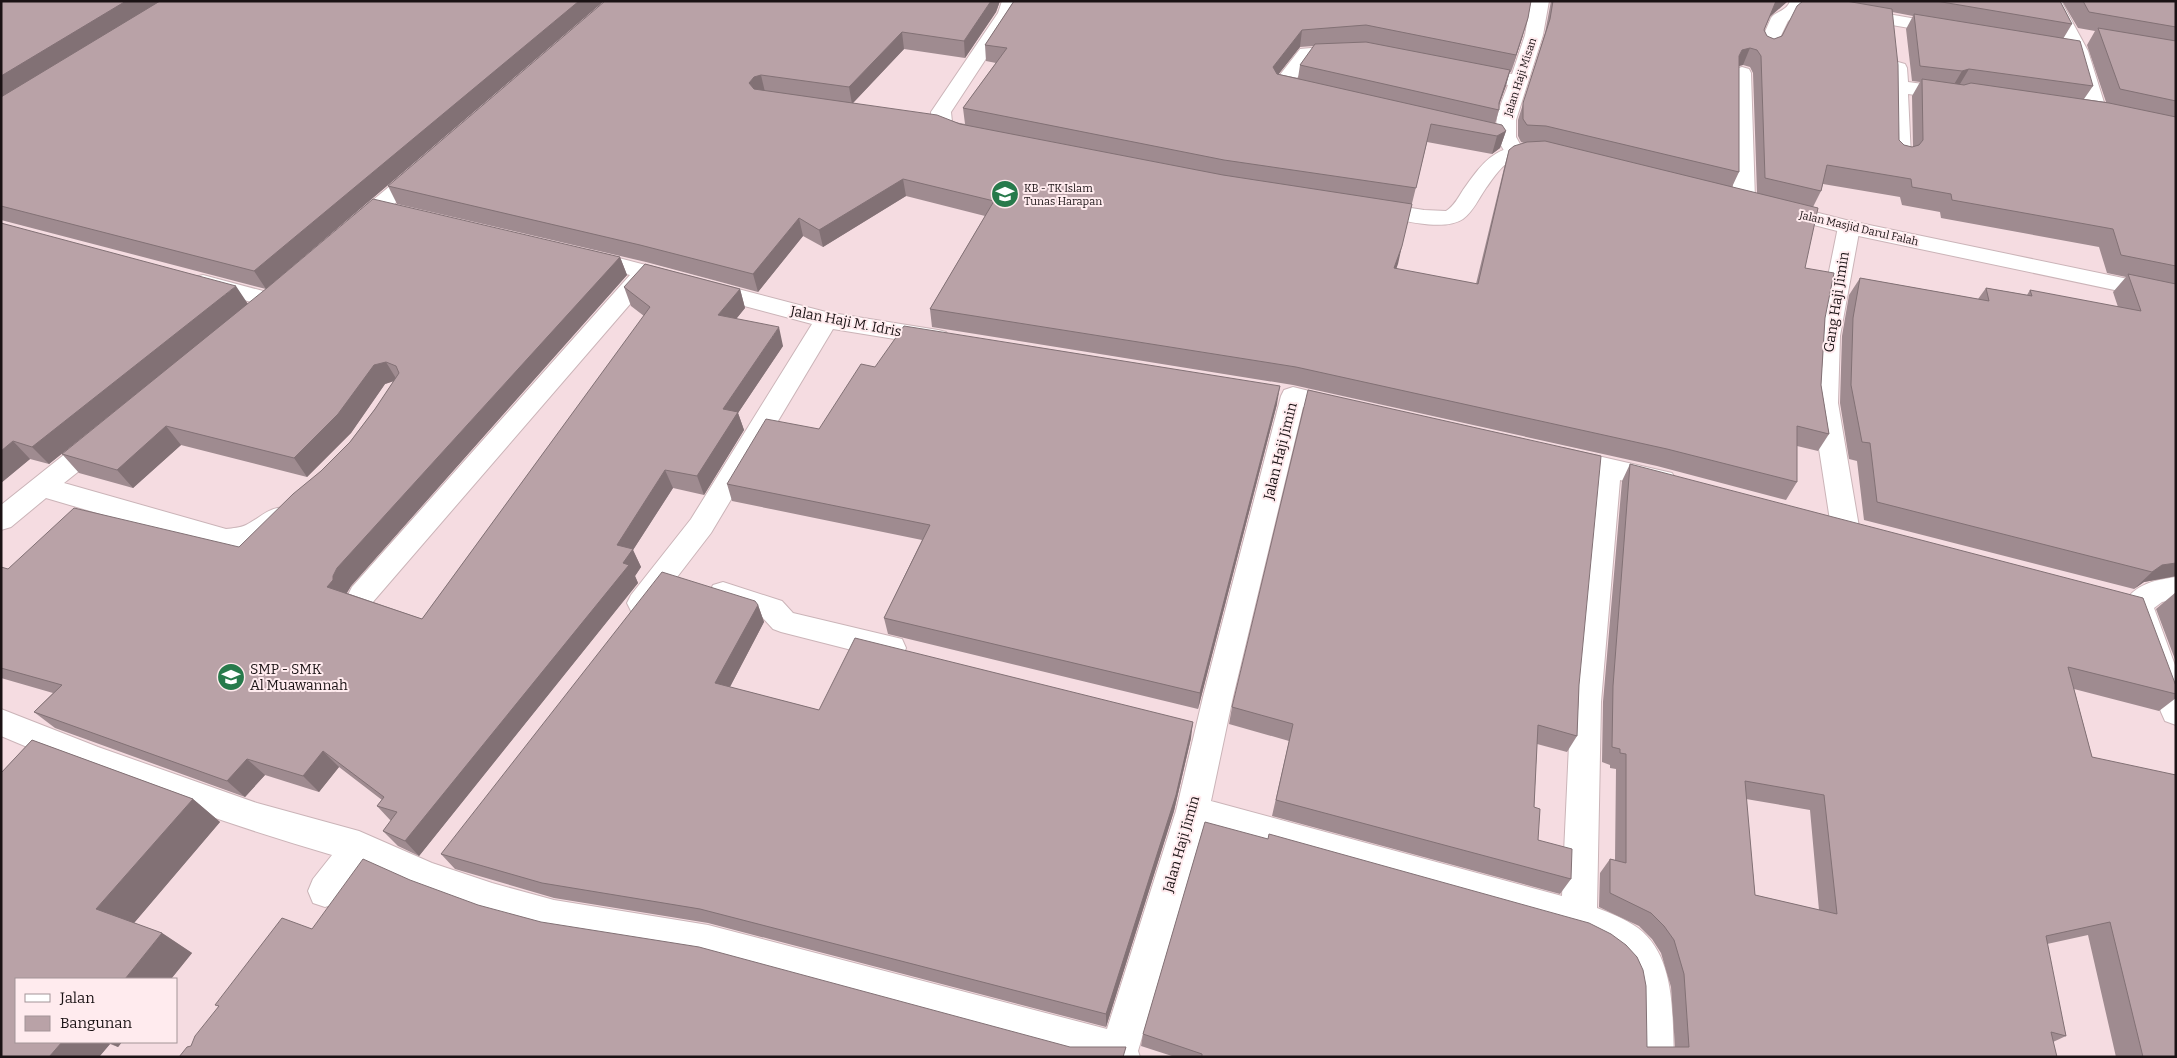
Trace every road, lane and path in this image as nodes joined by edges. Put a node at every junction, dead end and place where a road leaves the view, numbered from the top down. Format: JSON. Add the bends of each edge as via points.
{"nodes":[{"id":1,"x":1012,"y":1,"type":"edge"},
{"id":2,"x":1540,"y":1,"type":"edge"},
{"id":3,"x":2052,"y":1,"type":"edge"},
{"id":4,"x":1799,"y":3,"type":"edge"},
{"id":5,"x":1962,"y":32,"type":"edge"},
{"id":6,"x":1895,"y":35,"type":"junction"},
{"id":7,"x":1767,"y":48,"type":"edge"},
{"id":8,"x":1363,"y":50,"type":"edge"},
{"id":9,"x":1450,"y":68,"type":"edge"},
{"id":10,"x":1742,"y":73,"type":"edge"},
{"id":11,"x":1518,"y":81,"type":"junction"},
{"id":12,"x":1900,"y":87,"type":"junction"},
{"id":13,"x":1321,"y":94,"type":"edge"},
{"id":14,"x":1974,"y":94,"type":"edge"},
{"id":15,"x":2096,"y":112,"type":"edge"},
{"id":16,"x":1486,"y":132,"type":"edge"},
{"id":17,"x":991,"y":138,"type":"edge"},
{"id":18,"x":1510,"y":144,"type":"junction"},
{"id":19,"x":437,"y":156,"type":"edge"},
{"id":20,"x":1565,"y":156,"type":"edge"},
{"id":21,"x":1902,"y":156,"type":"edge"},
{"id":22,"x":1356,"y":205,"type":"edge"},
{"id":23,"x":377,"y":208,"type":"junction"},
{"id":24,"x":406,"y":214,"type":"edge"},
{"id":25,"x":1848,"y":226,"type":"junction"},
{"id":26,"x":341,"y":238,"type":"edge"},
{"id":27,"x":569,"y":253,"type":"edge"},
{"id":28,"x":646,"y":271,"type":"junction"},
{"id":29,"x":184,"y":277,"type":"edge"},
{"id":30,"x":2176,"y":296,"type":"edge"},
{"id":31,"x":247,"y":319,"type":"edge"},
{"id":32,"x":826,"y":320,"type":"junction"},
{"id":33,"x":962,"y":342,"type":"edge"},
{"id":34,"x":1370,"y":414,"type":"edge"},
{"id":35,"x":118,"y":425,"type":"edge"},
{"id":36,"x":1542,"y":453,"type":"edge"},
{"id":37,"x":1608,"y":468,"type":"junction"},
{"id":38,"x":1685,"y":486,"type":"edge"},
{"id":39,"x":42,"y":488,"type":"junction"},
{"id":40,"x":299,"y":502,"type":"edge"},
{"id":41,"x":1,"y":520,"type":"edge"},
{"id":42,"x":1817,"y":520,"type":"edge"},
{"id":43,"x":1845,"y":527,"type":"junction"},
{"id":44,"x":1874,"y":534,"type":"edge"},
{"id":45,"x":685,"y":581,"type":"junction"},
{"id":46,"x":2176,"y":588,"type":"edge"},
{"id":47,"x":362,"y":595,"type":"dead end"},
{"id":48,"x":2110,"y":597,"type":"edge"},
{"id":49,"x":2138,"y":604,"type":"junction"},
{"id":50,"x":621,"y":628,"type":"edge"},
{"id":51,"x":915,"y":654,"type":"edge"},
{"id":52,"x":2176,"y":712,"type":"edge"},
{"id":53,"x":1182,"y":721,"type":"edge"},
{"id":54,"x":1,"y":722,"type":"edge"},
{"id":55,"x":1210,"y":728,"type":"junction"},
{"id":56,"x":1192,"y":811,"type":"junction"},
{"id":57,"x":359,"y":847,"type":"junction"},
{"id":58,"x":325,"y":891,"type":"dead end"},
{"id":59,"x":1579,"y":918,"type":"junction"},
{"id":60,"x":1120,"y":1054,"type":"edge"},
{"id":61,"x":1655,"y":1057,"type":"edge"}],
"edges":[{"from":1,"to":17,"type":"street","via":[[933,124]]},
{"from":2,"to":11,"type":"street","name":"Jalan Haji Misan","via":[[1534,35]]},
{"from":3,"to":15,"type":"street","via":[[2064,41],[2083,44]]},
{"from":4,"to":6,"type":"street"},
{"from":4,"to":7,"type":"street","via":[[1792,12],[1780,18]]},
{"from":5,"to":6,"type":"street"},
{"from":6,"to":12,"type":"street"},
{"from":8,"to":13,"type":"street","via":[[1307,53],[1282,85]]},
{"from":9,"to":11,"type":"street"},
{"from":10,"to":25,"type":"street","name":"Jalan Masjid Darul Falah","via":[[1734,198]]},
{"from":11,"to":18,"type":"street","name":"Jalan Haji Misan","via":[[1506,120]]},
{"from":12,"to":14,"type":"street"},
{"from":12,"to":21,"type":"street"},
{"from":16,"to":18,"type":"street"},
{"from":18,"to":20,"type":"street"},
{"from":18,"to":22,"type":"street","via":[[1462,209],[1453,216],[1432,217]]},
{"from":19,"to":23,"type":"street"},
{"from":23,"to":24,"type":"street"},
{"from":23,"to":26,"type":"street"},
{"from":25,"to":30,"type":"street","name":"Jalan Masjid Darul Falah"},
{"from":25,"to":43,"type":"street","name":"Gang Haji Jimin","via":[[1828,336],[1824,403]]},
{"from":27,"to":28,"type":"street","name":"Jalan Haji M. Idris"},
{"from":28,"to":32,"type":"street","name":"Jalan Haji M. Idris"},
{"from":28,"to":47,"type":"street"},
{"from":29,"to":31,"type":"street","via":[[277,294]]},
{"from":32,"to":33,"type":"street","name":"Jalan Haji M. Idris"},
{"from":32,"to":45,"type":"street","via":[[701,526]]},
{"from":34,"to":55,"type":"street","name":"Jalan Haji Jimin","via":[[1284,395]]},
{"from":35,"to":39,"type":"street"},
{"from":36,"to":37,"type":"street"},
{"from":37,"to":38,"type":"street"},
{"from":37,"to":59,"type":"street","via":[[1586,702]]},
{"from":39,"to":40,"type":"street","via":[[226,540],[244,539],[259,532]]},
{"from":39,"to":41,"type":"street"},
{"from":42,"to":43,"type":"street"},
{"from":43,"to":44,"type":"street"},
{"from":45,"to":50,"type":"street"},
{"from":45,"to":51,"type":"street","via":[[772,609],[783,621],[791,624]]},
{"from":46,"to":49,"type":"street","via":[[2154,592]]},
{"from":48,"to":49,"type":"street"},
{"from":49,"to":52,"type":"street"},
{"from":53,"to":55,"type":"street"},
{"from":54,"to":57,"type":"street","via":[[256,818]]},
{"from":55,"to":56,"type":"street","name":"Jalan Haji Jimin"},
{"from":56,"to":59,"type":"street"},
{"from":56,"to":60,"type":"street","name":"Jalan Haji Jimin"},
{"from":57,"to":58,"type":"street"},
{"from":57,"to":60,"type":"street","via":[[435,865],[492,900],[554,917],[708,942]]},
{"from":59,"to":61,"type":"street","via":[[1617,933],[1634,946],[1646,962],[1651,985]]}]}
